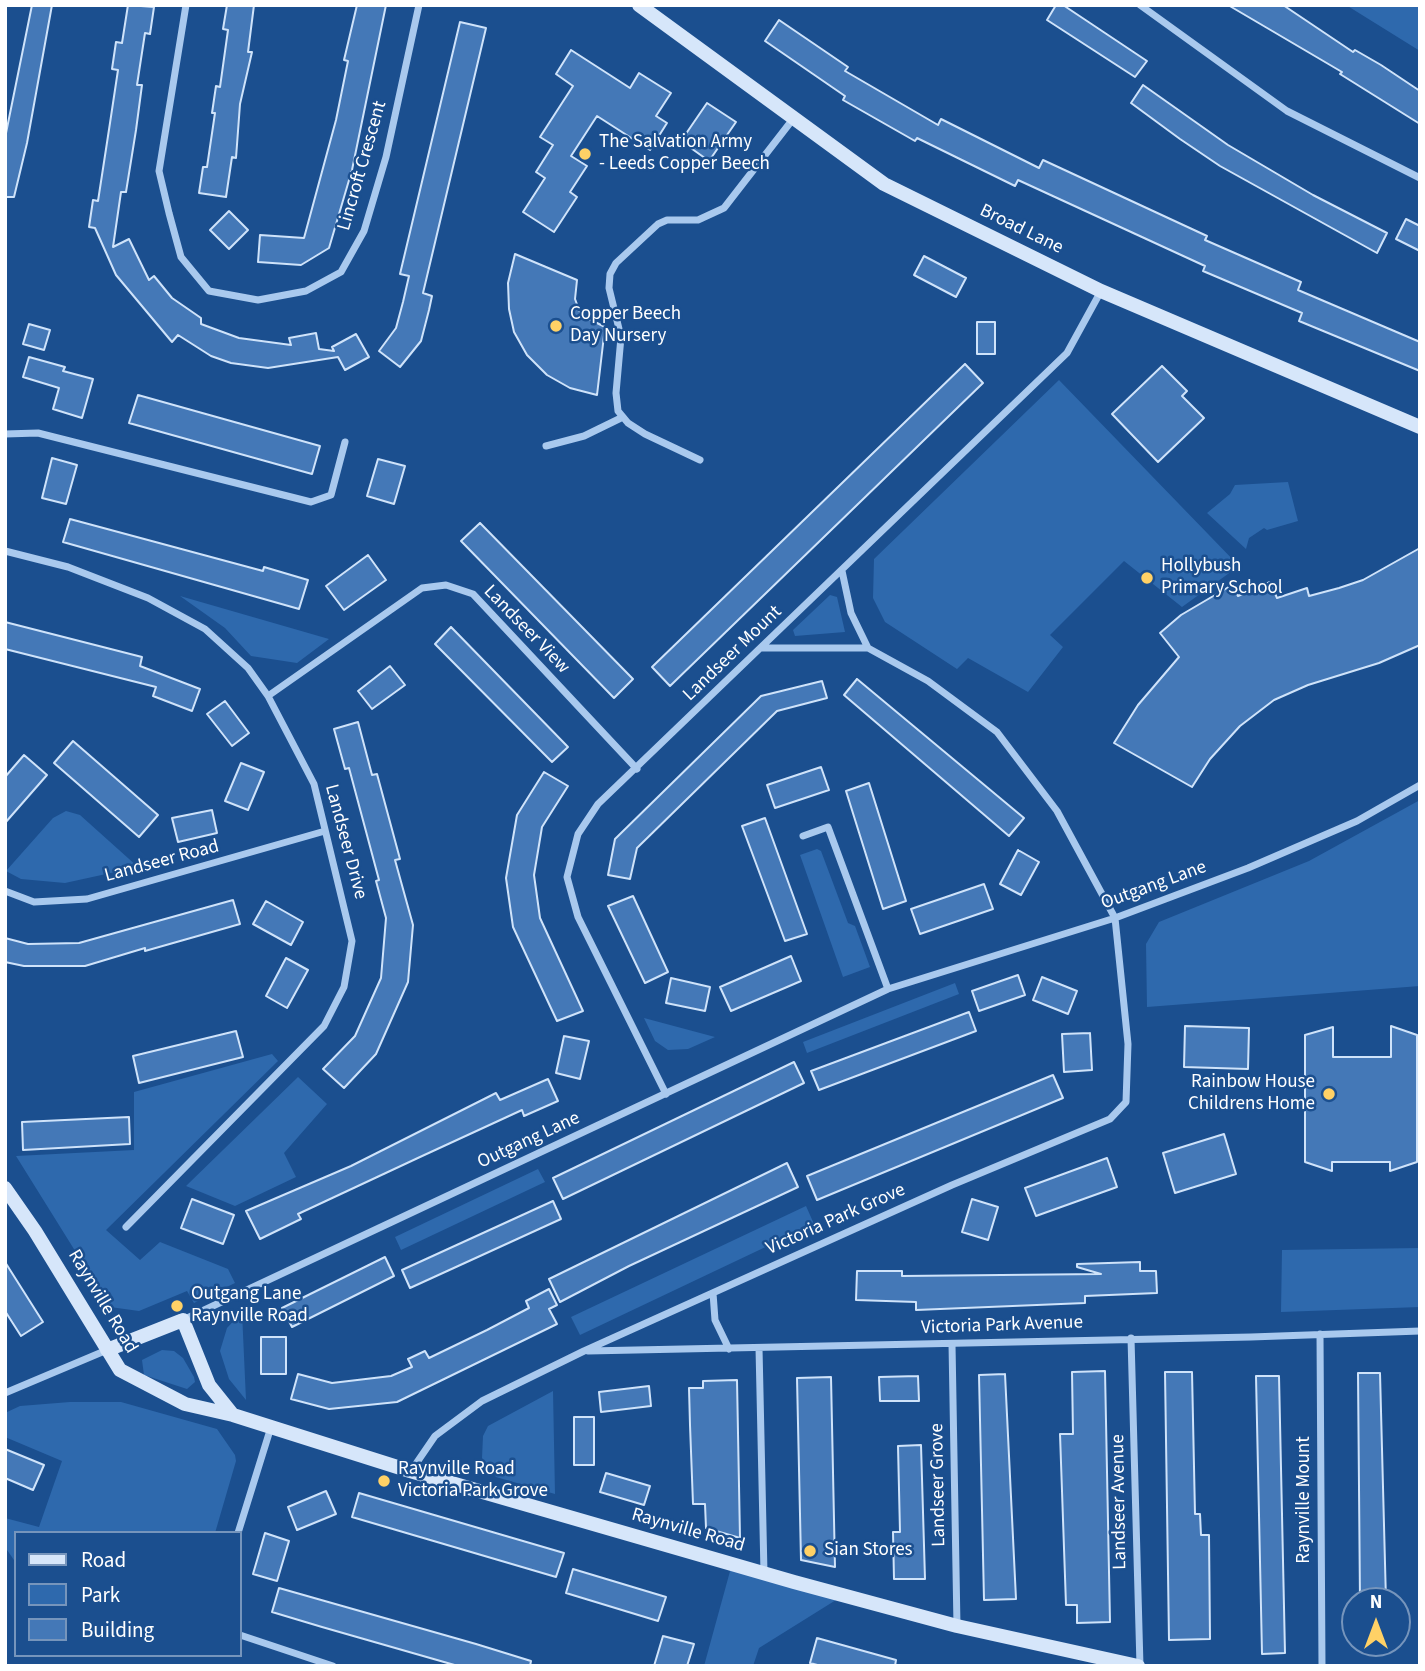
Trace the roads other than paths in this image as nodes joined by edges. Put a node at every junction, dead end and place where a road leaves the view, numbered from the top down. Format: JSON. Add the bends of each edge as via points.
{"nodes":[{"id":1,"x":186,"y":5,"type":"edge"},
{"id":2,"x":419,"y":5,"type":"edge"},
{"id":3,"x":1140,"y":5,"type":"edge"},
{"id":4,"x":644,"y":6,"type":"edge"},
{"id":5,"x":793,"y":119,"type":"junction"},
{"id":6,"x":1420,"y":178,"type":"edge"},
{"id":7,"x":1101,"y":291,"type":"junction"},
{"id":8,"x":623,"y":417,"type":"junction"},
{"id":9,"x":1420,"y":427,"type":"edge"},
{"id":10,"x":5,"y":434,"type":"edge"},
{"id":11,"x":345,"y":442,"type":"dead end"},
{"id":12,"x":546,"y":446,"type":"dead end"},
{"id":13,"x":700,"y":460,"type":"dead end"},
{"id":14,"x":5,"y":551,"type":"edge"},
{"id":15,"x":842,"y":571,"type":"junction"},
{"id":16,"x":762,"y":648,"type":"junction"},
{"id":17,"x":868,"y":648,"type":"junction"},
{"id":18,"x":268,"y":696,"type":"junction"},
{"id":19,"x":637,"y":769,"type":"junction"},
{"id":20,"x":1420,"y":785,"type":"edge"},
{"id":21,"x":325,"y":831,"type":"junction"},
{"id":22,"x":803,"y":836,"type":"dead end"},
{"id":23,"x":5,"y":891,"type":"edge"},
{"id":24,"x":1115,"y":918,"type":"junction"},
{"id":25,"x":888,"y":989,"type":"junction"},
{"id":26,"x":666,"y":1094,"type":"junction"},
{"id":27,"x":5,"y":1188,"type":"edge"},
{"id":28,"x":126,"y":1227,"type":"dead end"},
{"id":29,"x":713,"y":1293,"type":"junction"},
{"id":30,"x":183,"y":1320,"type":"junction"},
{"id":31,"x":1420,"y":1331,"type":"edge"},
{"id":32,"x":1320,"y":1334,"type":"junction"},
{"id":33,"x":1131,"y":1338,"type":"junction"},
{"id":34,"x":952,"y":1344,"type":"junction"},
{"id":35,"x":759,"y":1348,"type":"junction"},
{"id":36,"x":729,"y":1349,"type":"junction"},
{"id":37,"x":107,"y":1350,"type":"junction"},
{"id":38,"x":584,"y":1351,"type":"junction"},
{"id":39,"x":5,"y":1393,"type":"edge"},
{"id":40,"x":233,"y":1415,"type":"junction"},
{"id":41,"x":271,"y":1427,"type":"junction"},
{"id":42,"x":411,"y":1471,"type":"junction"},
{"id":43,"x":239,"y":1531,"type":"edge"},
{"id":44,"x":764,"y":1573,"type":"junction"},
{"id":45,"x":957,"y":1626,"type":"junction"},
{"id":46,"x":242,"y":1636,"type":"edge"},
{"id":47,"x":333,"y":1666,"type":"edge"},
{"id":48,"x":1139,"y":1666,"type":"edge"},
{"id":49,"x":1322,"y":1666,"type":"edge"}],
"edges":[{"from":1,"to":2,"type":"street","name":"Lincroft Crescent","via":[[159,171],[169,213],[181,257],[209,291],[258,300],[306,291],[341,272],[364,231],[386,157]]},
{"from":3,"to":6,"type":"street","via":[[1287,111]]},
{"from":4,"to":5,"type":"street","name":"Broad Lane"},
{"from":5,"to":7,"type":"street","name":"Broad Lane","via":[[884,184]]},
{"from":5,"to":8,"type":"street","via":[[724,208],[698,220],[659,224],[613,267],[609,289],[621,337],[616,393]]},
{"from":7,"to":9,"type":"street","name":"Broad Lane"},
{"from":7,"to":15,"type":"street","name":"Landseer Mount","via":[[1067,353]]},
{"from":8,"to":12,"type":"street","via":[[584,436]]},
{"from":8,"to":13,"type":"street","via":[[645,434]]},
{"from":10,"to":11,"type":"street","via":[[38,433],[311,502],[331,495]]},
{"from":14,"to":18,"type":"street","name":"Landseer Drive","via":[[68,567],[178,614],[205,629],[231,652]]},
{"from":15,"to":16,"type":"street","name":"Landseer Mount"},
{"from":15,"to":17,"type":"street","via":[[851,613]]},
{"from":16,"to":17,"type":"street"},
{"from":16,"to":19,"type":"street","name":"Landseer Mount"},
{"from":17,"to":24,"type":"street","via":[[928,681],[997,732],[1057,811]]},
{"from":18,"to":19,"type":"street","name":"Landseer View","via":[[422,588],[446,585],[473,594]]},
{"from":18,"to":21,"type":"street","name":"Landseer Drive","via":[[314,783]]},
{"from":19,"to":26,"type":"street","name":"Landseer Mount","via":[[598,804],[578,834],[567,877],[578,917]]},
{"from":20,"to":24,"type":"street","name":"Outgang Lane","via":[[1357,821]]},
{"from":21,"to":23,"type":"street","name":"Landseer Road","via":[[87,898],[34,902]]},
{"from":21,"to":28,"type":"street","name":"Landseer Drive","via":[[352,941],[344,987],[324,1026]]},
{"from":22,"to":25,"type":"street","via":[[828,827]]},
{"from":24,"to":25,"type":"street","name":"Outgang Lane"},
{"from":24,"to":29,"type":"street","name":"Victoria Park Grove","via":[[1128,1044],[1126,1102],[1110,1119]]},
{"from":25,"to":26,"type":"street","name":"Outgang Lane"},
{"from":26,"to":30,"type":"street","name":"Outgang Lane"},
{"from":27,"to":37,"type":"street","name":"Raynville Road"},
{"from":29,"to":36,"type":"street","via":[[715,1320]]},
{"from":29,"to":38,"type":"street","name":"Victoria Park Grove"},
{"from":30,"to":37,"type":"street"},
{"from":30,"to":40,"type":"street","via":[[209,1385]]},
{"from":31,"to":32,"type":"street","name":"Victoria Park Avenue"},
{"from":32,"to":33,"type":"street","name":"Victoria Park Avenue"},
{"from":32,"to":49,"type":"street","name":"Raynville Mount"},
{"from":33,"to":34,"type":"street","name":"Victoria Park Avenue"},
{"from":33,"to":48,"type":"street","name":"Landseer Avenue"},
{"from":34,"to":35,"type":"street","name":"Victoria Park Avenue"},
{"from":34,"to":45,"type":"street","name":"Landseer Grove"},
{"from":35,"to":36,"type":"street","name":"Victoria Park Avenue"},
{"from":35,"to":44,"type":"street"},
{"from":36,"to":38,"type":"street","name":"Victoria Park Avenue"},
{"from":37,"to":39,"type":"street"},
{"from":37,"to":40,"type":"street","name":"Raynville Road","via":[[120,1370],[159,1393]]},
{"from":38,"to":42,"type":"street","name":"Victoria Park Grove","via":[[482,1401],[435,1436]]},
{"from":40,"to":41,"type":"street","name":"Raynville Road"},
{"from":41,"to":42,"type":"street","name":"Raynville Road"},
{"from":41,"to":43,"type":"street"},
{"from":42,"to":44,"type":"street","name":"Raynville Road"},
{"from":44,"to":45,"type":"street","name":"Raynville Road"},
{"from":45,"to":48,"type":"street","name":"Raynville Road"},
{"from":46,"to":47,"type":"street"}]}
